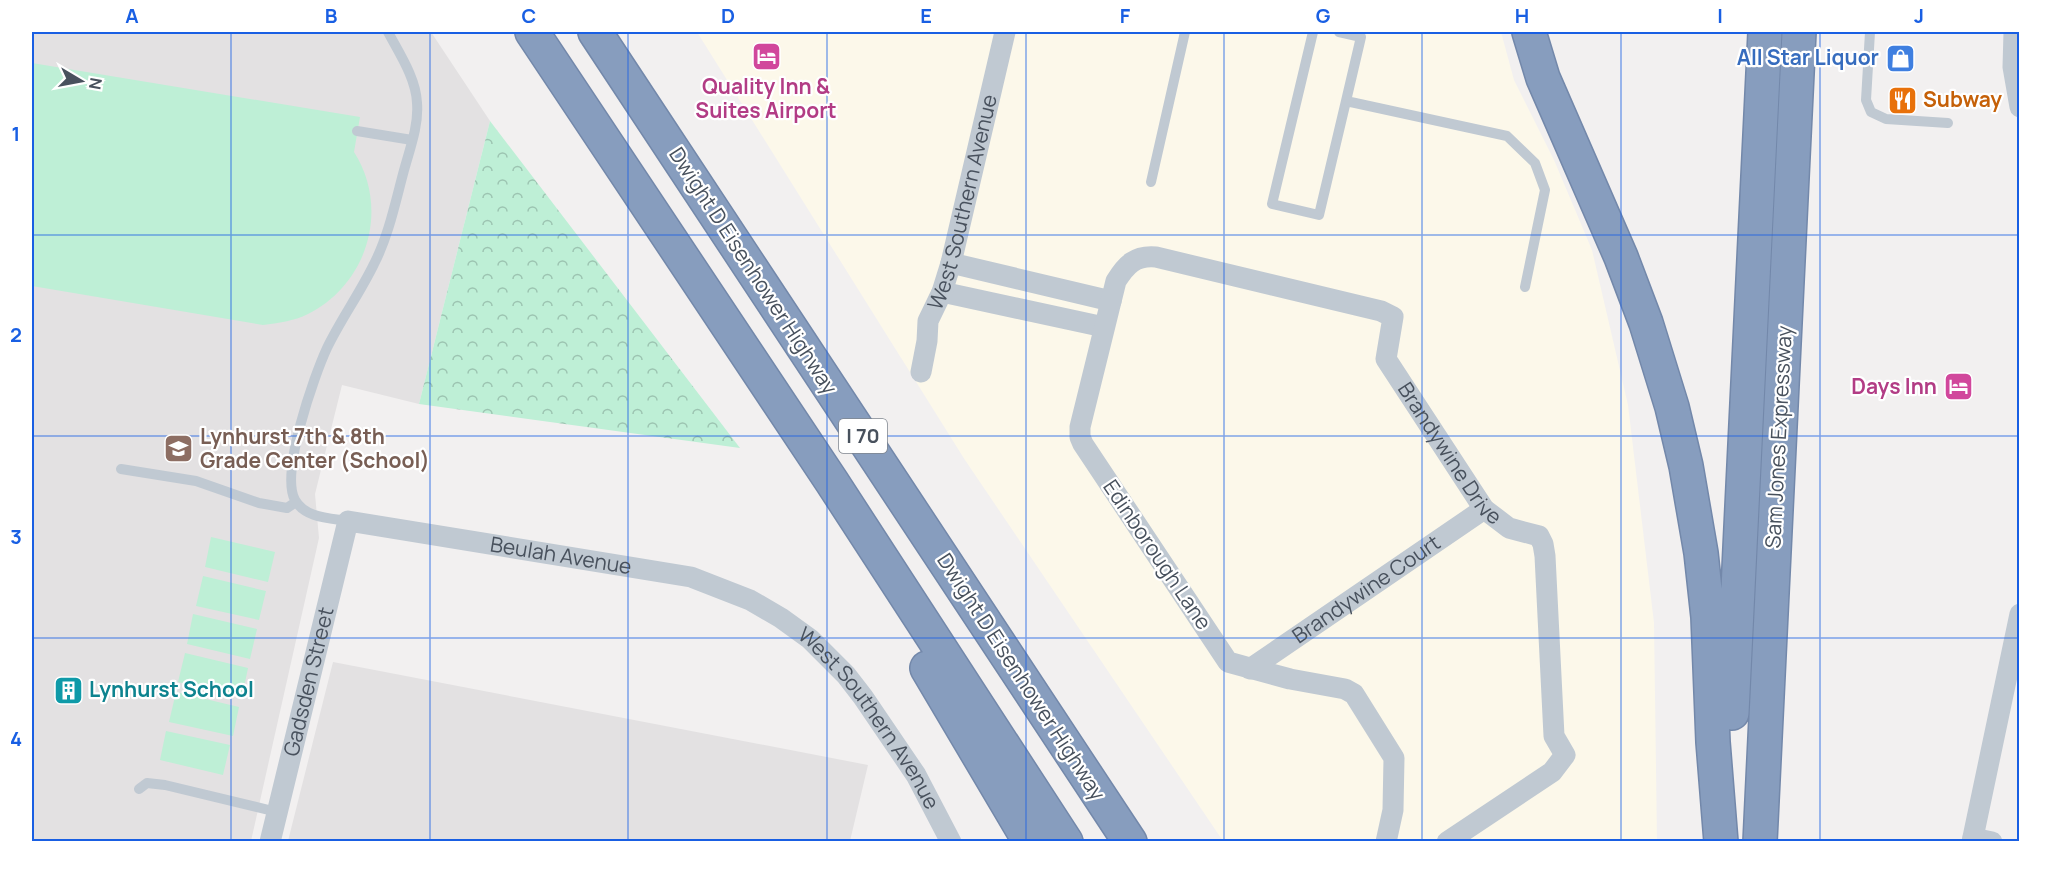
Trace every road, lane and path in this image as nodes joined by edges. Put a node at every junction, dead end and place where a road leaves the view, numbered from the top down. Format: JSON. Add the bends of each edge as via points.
{"nodes":[{"id":1,"x":388,"y":32,"type":"edge"},
{"id":2,"x":532,"y":32,"type":"edge"},
{"id":3,"x":595,"y":32,"type":"edge"},
{"id":4,"x":1005,"y":32,"type":"edge"},
{"id":5,"x":1185,"y":32,"type":"edge"},
{"id":6,"x":1313,"y":32,"type":"edge"},
{"id":7,"x":1339,"y":32,"type":"edge"},
{"id":8,"x":1529,"y":32,"type":"edge"},
{"id":9,"x":1765,"y":32,"type":"edge"},
{"id":10,"x":1799,"y":32,"type":"edge"},
{"id":11,"x":1870,"y":32,"type":"edge"},
{"id":12,"x":2014,"y":32,"type":"edge"},
{"id":13,"x":1362,"y":34,"type":"edge"},
{"id":14,"x":1346,"y":101,"type":"junction"},
{"id":15,"x":2019,"y":107,"type":"edge"},
{"id":16,"x":1948,"y":123,"type":"dead end"},
{"id":17,"x":357,"y":131,"type":"dead end"},
{"id":18,"x":412,"y":140,"type":"junction"},
{"id":19,"x":1151,"y":182,"type":"dead end"},
{"id":20,"x":951,"y":263,"type":"junction"},
{"id":21,"x":1525,"y":287,"type":"dead end"},
{"id":22,"x":942,"y":292,"type":"junction"},
{"id":23,"x":1111,"y":301,"type":"junction"},
{"id":24,"x":1104,"y":327,"type":"junction"},
{"id":25,"x":921,"y":372,"type":"dead end"},
{"id":26,"x":121,"y":469,"type":"dead end"},
{"id":27,"x":832,"y":482,"type":"junction"},
{"id":28,"x":296,"y":502,"type":"junction"},
{"id":29,"x":1484,"y":509,"type":"junction"},
{"id":30,"x":348,"y":521,"type":"junction"},
{"id":31,"x":769,"y":610,"type":"joint"},
{"id":32,"x":2019,"y":614,"type":"edge"},
{"id":33,"x":1250,"y":669,"type":"junction"},
{"id":34,"x":1764,"y":762,"type":"junction"},
{"id":35,"x":139,"y":789,"type":"dead end"},
{"id":36,"x":277,"y":812,"type":"junction"},
{"id":37,"x":1979,"y":840,"type":"edge"},
{"id":38,"x":270,"y":842,"type":"edge"},
{"id":39,"x":951,"y":842,"type":"edge"},
{"id":40,"x":1030,"y":842,"type":"edge"},
{"id":41,"x":1066,"y":842,"type":"edge"},
{"id":42,"x":1130,"y":842,"type":"edge"},
{"id":43,"x":1386,"y":842,"type":"edge"},
{"id":44,"x":1447,"y":842,"type":"edge"},
{"id":45,"x":1720,"y":842,"type":"edge"},
{"id":46,"x":1726,"y":842,"type":"edge"},
{"id":47,"x":1760,"y":842,"type":"edge"},
{"id":48,"x":1766,"y":842,"type":"edge"}],
"edges":[{"from":1,"to":18,"type":"lane","via":[[414,88],[417,102]]},
{"from":2,"to":27,"type":"highway","number":"I 70"},
{"from":3,"to":42,"type":"highway","name":"Dwight D Eisenhower Highway","number":"I 70"},
{"from":4,"to":20,"type":"street","name":"West Southern Avenue"},
{"from":5,"to":19,"type":"lane"},
{"from":6,"to":14,"type":"lane","via":[[1272,204],[1319,215]]},
{"from":7,"to":13,"type":"lane"},
{"from":8,"to":45,"type":"highway","via":[[1543,78],[1646,323],[1686,466],[1708,617]]},
{"from":9,"to":46,"type":"highway","name":"Sam Jones Expressway"},
{"from":10,"to":34,"type":"highway","name":"Sam Jones Expressway"},
{"from":11,"to":16,"type":"lane","via":[[1866,100],[1871,112],[1886,119]]},
{"from":12,"to":15,"type":"street","via":[[2013,67]]},
{"from":13,"to":14,"type":"lane"},
{"from":14,"to":21,"type":"lane","via":[[1507,136],[1535,163],[1545,190]]},
{"from":17,"to":18,"type":"lane"},
{"from":18,"to":28,"type":"lane","via":[[375,263],[327,348],[307,403],[290,485]]},
{"from":20,"to":22,"type":"street","name":"West Southern Avenue"},
{"from":20,"to":23,"type":"street"},
{"from":22,"to":24,"type":"street"},
{"from":22,"to":25,"type":"street","name":"West Southern Avenue","via":[[928,321]]},
{"from":23,"to":24,"type":"street","name":"Brandywine Drive"},
{"from":23,"to":29,"type":"street","name":"Brandywine Drive","via":[[1124,267],[1134,260],[1152,257],[1393,317],[1386,359]]},
{"from":24,"to":33,"type":"street","name":"Edinborough Lane","via":[[1080,437],[1228,662]]},
{"from":26,"to":28,"type":"lane","via":[[196,481],[259,503],[287,508]]},
{"from":27,"to":40,"type":"highway","via":[[920,654]]},
{"from":27,"to":41,"type":"highway","number":"I 70"},
{"from":28,"to":30,"type":"lane","via":[[313,515]]},
{"from":29,"to":33,"type":"street","name":"Brandywine Court"},
{"from":29,"to":44,"type":"street","name":"Brandywine Drive","via":[[1509,528],[1539,536],[1543,544],[1554,736],[1565,755],[1552,772]]},
{"from":30,"to":31,"type":"street","name":"Beulah Avenue","via":[[691,577]]},
{"from":30,"to":36,"type":"street","name":"Gadsden Street"},
{"from":31,"to":39,"type":"street","name":"West Southern Avenue","via":[[823,651],[863,696],[916,776]]},
{"from":32,"to":37,"type":"street"},
{"from":33,"to":43,"type":"street","name":"Edinborough Lane","via":[[1353,694],[1394,758],[1393,810]]},
{"from":34,"to":47,"type":"highway","name":"Sam Jones Expressway"},
{"from":34,"to":48,"type":"highway"},
{"from":35,"to":36,"type":"lane","via":[[147,783],[165,785]]},
{"from":36,"to":38,"type":"street","name":"Gadsden Street"}]}
